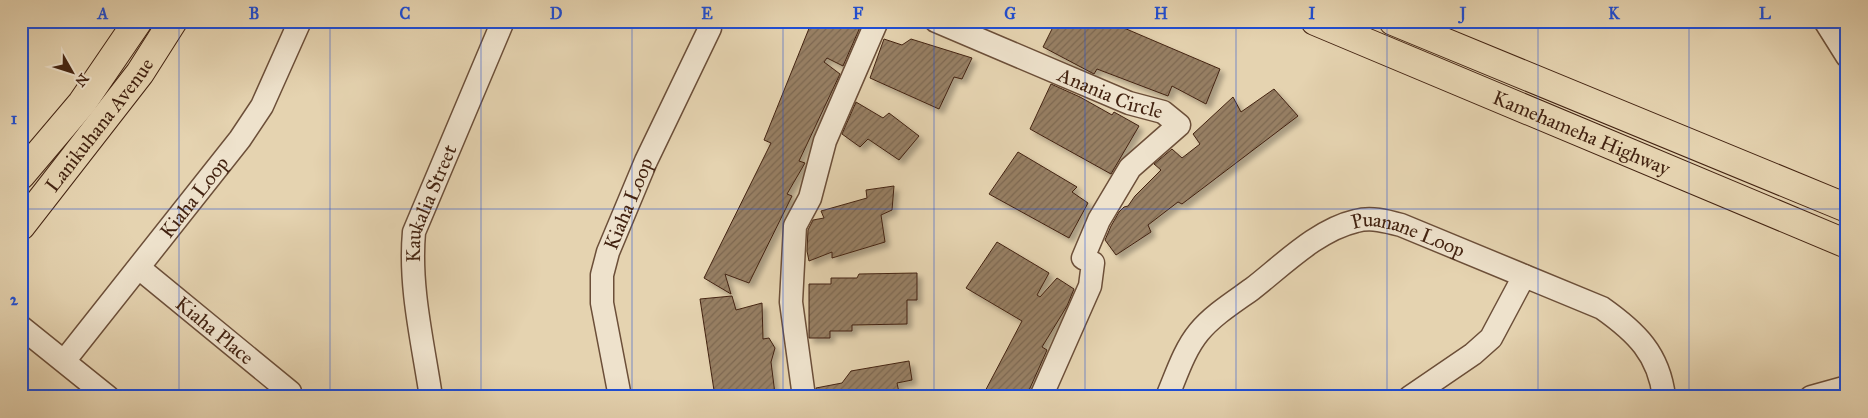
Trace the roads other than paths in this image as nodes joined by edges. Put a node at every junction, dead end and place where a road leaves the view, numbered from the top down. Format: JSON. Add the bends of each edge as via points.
{"nodes":[{"id":1,"x":138,"y":21,"type":"edge"},
{"id":2,"x":173,"y":21,"type":"edge"},
{"id":3,"x":300,"y":21,"type":"edge"},
{"id":4,"x":503,"y":21,"type":"edge"},
{"id":5,"x":710,"y":21,"type":"edge"},
{"id":6,"x":877,"y":21,"type":"edge"},
{"id":7,"x":936,"y":21,"type":"edge"},
{"id":8,"x":1315,"y":21,"type":"edge"},
{"id":9,"x":1393,"y":21,"type":"edge"},
{"id":10,"x":1825,"y":21,"type":"edge"},
{"id":11,"x":1847,"y":56,"type":"edge"},
{"id":12,"x":21,"y":175,"type":"edge"},
{"id":13,"x":1847,"y":208,"type":"edge"},
{"id":14,"x":21,"y":226,"type":"edge"},
{"id":15,"x":1847,"y":244,"type":"edge"},
{"id":16,"x":138,"y":268,"type":"junction"},
{"id":17,"x":1524,"y":276,"type":"junction"},
{"id":18,"x":21,"y":327,"type":"edge"},
{"id":19,"x":65,"y":360,"type":"junction"},
{"id":20,"x":1847,"y":387,"type":"edge"},
{"id":21,"x":290,"y":392,"type":"dead end"},
{"id":22,"x":108,"y":397,"type":"edge"},
{"id":23,"x":431,"y":397,"type":"edge"},
{"id":24,"x":620,"y":397,"type":"edge"},
{"id":25,"x":804,"y":397,"type":"edge"},
{"id":26,"x":1040,"y":397,"type":"edge"},
{"id":27,"x":1167,"y":397,"type":"edge"},
{"id":28,"x":1410,"y":397,"type":"edge"},
{"id":29,"x":1664,"y":397,"type":"edge"},
{"id":30,"x":1811,"y":397,"type":"edge"}],
"edges":[{"from":1,"to":12,"type":"main road","name":"Lanikuhana Avenue","via":[[82,103]]},
{"from":2,"to":14,"type":"main road","name":"Lanikuhana Avenue","via":[[140,74]]},
{"from":3,"to":16,"type":"street","name":"Kiaha Loop","via":[[262,106],[240,139]]},
{"from":4,"to":23,"type":"street","name":"Kaukalia Street","via":[[414,232],[413,275]]},
{"from":5,"to":24,"type":"street","name":"Kiaha Loop","via":[[710,28],[646,161],[608,252],[602,276],[602,303]]},
{"from":6,"to":25,"type":"street","via":[[825,141],[810,198],[795,226],[791,302]]},
{"from":7,"to":26,"type":"street","name":"Anania Circle","via":[[1130,103],[1163,112],[1179,125],[1130,168],[1099,220],[1083,258],[1093,263],[1090,286]]},
{"from":8,"to":15,"type":"main road","name":"Kamehameha Highway"},
{"from":9,"to":13,"type":"main road","name":"Kamehameha Highway"},
{"from":10,"to":11,"type":"street"},
{"from":16,"to":19,"type":"street","name":"Kiaha Loop"},
{"from":16,"to":21,"type":"street","name":"Kiaha Place"},
{"from":17,"to":27,"type":"street","name":"Puanane Loop","via":[[1401,225],[1378,219],[1343,224],[1318,239],[1198,332]]},
{"from":17,"to":28,"type":"street","via":[[1491,338]]},
{"from":17,"to":29,"type":"street","name":"Puanane Loop","via":[[1602,308],[1626,324],[1650,354],[1662,376]]},
{"from":18,"to":19,"type":"street"},
{"from":19,"to":22,"type":"street"},
{"from":20,"to":30,"type":"street"}]}
